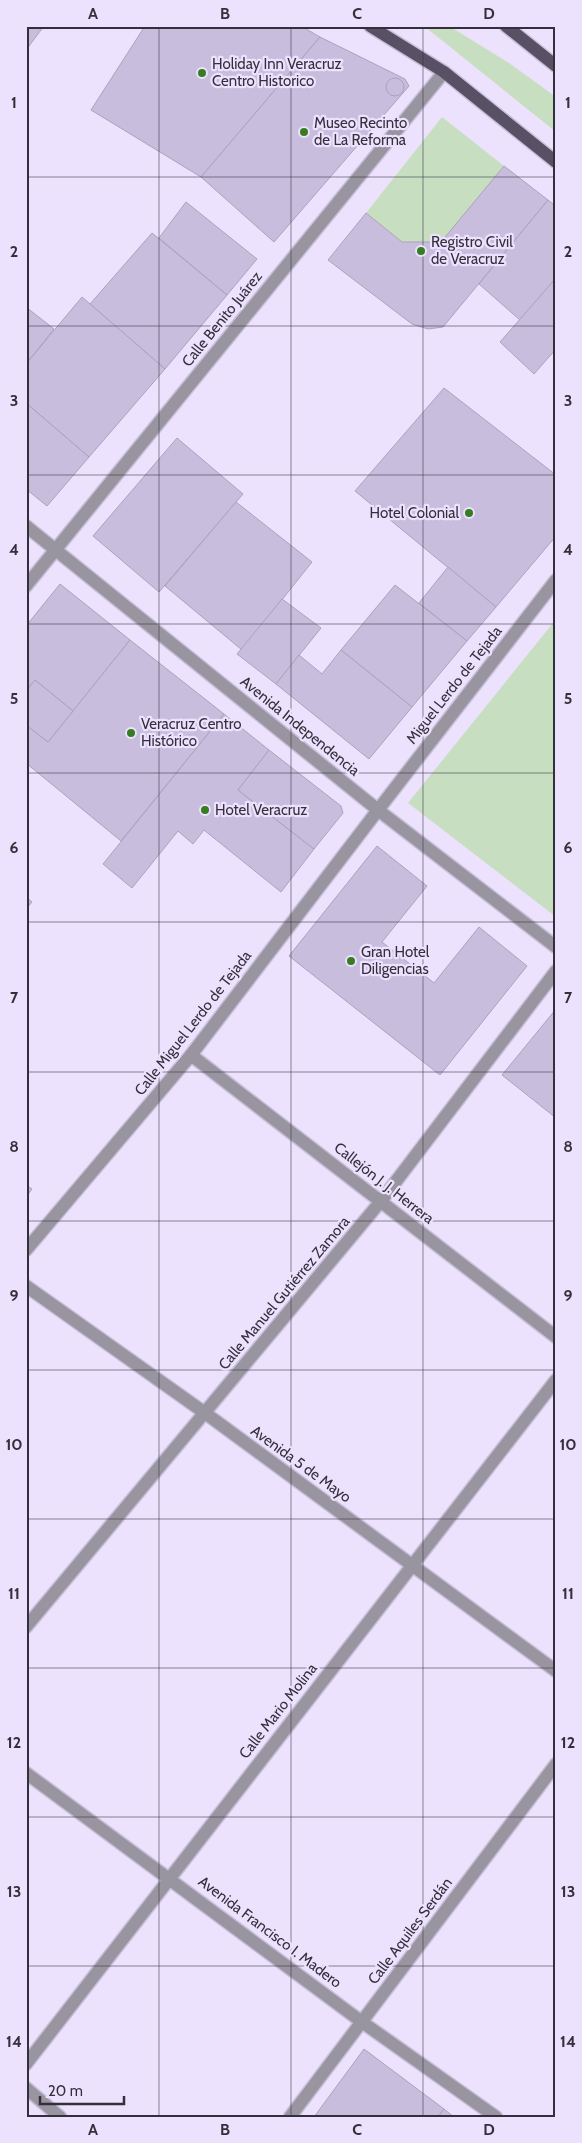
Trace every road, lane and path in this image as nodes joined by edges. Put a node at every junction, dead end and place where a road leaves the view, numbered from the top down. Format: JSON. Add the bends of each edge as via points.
{"nodes":[{"id":1,"x":370,"y":26,"type":"edge"},
{"id":2,"x":506,"y":26,"type":"edge"},
{"id":3,"x":556,"y":66,"type":"edge"},
{"id":4,"x":444,"y":72,"type":"junction"},
{"id":5,"x":556,"y":162,"type":"edge"},
{"id":6,"x":26,"y":526,"type":"edge"},
{"id":7,"x":56,"y":550,"type":"junction"},
{"id":8,"x":556,"y":580,"type":"edge"},
{"id":9,"x":26,"y":586,"type":"edge"},
{"id":10,"x":378,"y":810,"type":"junction"},
{"id":11,"x":556,"y":946,"type":"edge"},
{"id":12,"x":556,"y":971,"type":"edge"},
{"id":13,"x":190,"y":1055,"type":"junction"},
{"id":14,"x":381,"y":1201,"type":"junction"},
{"id":15,"x":26,"y":1250,"type":"edge"},
{"id":16,"x":26,"y":1286,"type":"edge"},
{"id":17,"x":556,"y":1337,"type":"edge"},
{"id":18,"x":556,"y":1380,"type":"edge"},
{"id":19,"x":205,"y":1414,"type":"junction"},
{"id":20,"x":412,"y":1565,"type":"junction"},
{"id":21,"x":26,"y":1627,"type":"edge"},
{"id":22,"x":556,"y":1671,"type":"edge"},
{"id":23,"x":556,"y":1764,"type":"edge"},
{"id":24,"x":26,"y":1772,"type":"edge"},
{"id":25,"x":169,"y":1877,"type":"junction"},
{"id":26,"x":362,"y":2022,"type":"junction"},
{"id":27,"x":26,"y":2064,"type":"edge"},
{"id":28,"x":26,"y":2088,"type":"edge"},
{"id":29,"x":60,"y":2117,"type":"edge"},
{"id":30,"x":290,"y":2117,"type":"edge"},
{"id":31,"x":496,"y":2117,"type":"edge"}],
"edges":[{"from":1,"to":4,"type":"main road"},
{"from":2,"to":3,"type":"main road"},
{"from":4,"to":5,"type":"main road"},
{"from":4,"to":7,"type":"street","name":"Calle Benito Juárez"},
{"from":6,"to":7,"type":"street","name":"Avenida Independencia"},
{"from":7,"to":9,"type":"street","name":"Calle Benito Juárez"},
{"from":7,"to":10,"type":"street","name":"Avenida Independencia"},
{"from":8,"to":10,"type":"street","name":"Miguel Lerdo de Tejada"},
{"from":10,"to":11,"type":"street","name":"Avenida Independencia"},
{"from":10,"to":13,"type":"street","name":"Calle Miguel Lerdo de Tejada"},
{"from":12,"to":14,"type":"street","name":"Calle Manuel Gutiérrez Zamora"},
{"from":13,"to":14,"type":"street","name":"Callejón J. J. Herrera"},
{"from":13,"to":15,"type":"street","name":"Calle Miguel Lerdo de Tejada"},
{"from":14,"to":17,"type":"street","name":"Callejón J. J. Herrera"},
{"from":14,"to":19,"type":"street","name":"Calle Manuel Gutiérrez Zamora"},
{"from":16,"to":19,"type":"street","name":"Avenida 5 de Mayo"},
{"from":18,"to":20,"type":"street","name":"Calle Mario Molina"},
{"from":19,"to":20,"type":"street","name":"Avenida 5 de Mayo"},
{"from":19,"to":21,"type":"street","name":"Calle Manuel Gutiérrez Zamora"},
{"from":20,"to":22,"type":"street","name":"Avenida 5 de Mayo"},
{"from":20,"to":25,"type":"street","name":"Calle Mario Molina"},
{"from":23,"to":26,"type":"street","name":"Calle Aquiles Serdán"},
{"from":24,"to":25,"type":"street","name":"Avenida Francisco I. Madero"},
{"from":25,"to":26,"type":"street","name":"Avenida Francisco I. Madero"},
{"from":25,"to":27,"type":"street","name":"Calle Mario Molina"},
{"from":26,"to":30,"type":"street","name":"Calle Aquiles Serdán"},
{"from":26,"to":31,"type":"street","name":"Avenida Francisco I. Madero"},
{"from":28,"to":29,"type":"street"}]}
